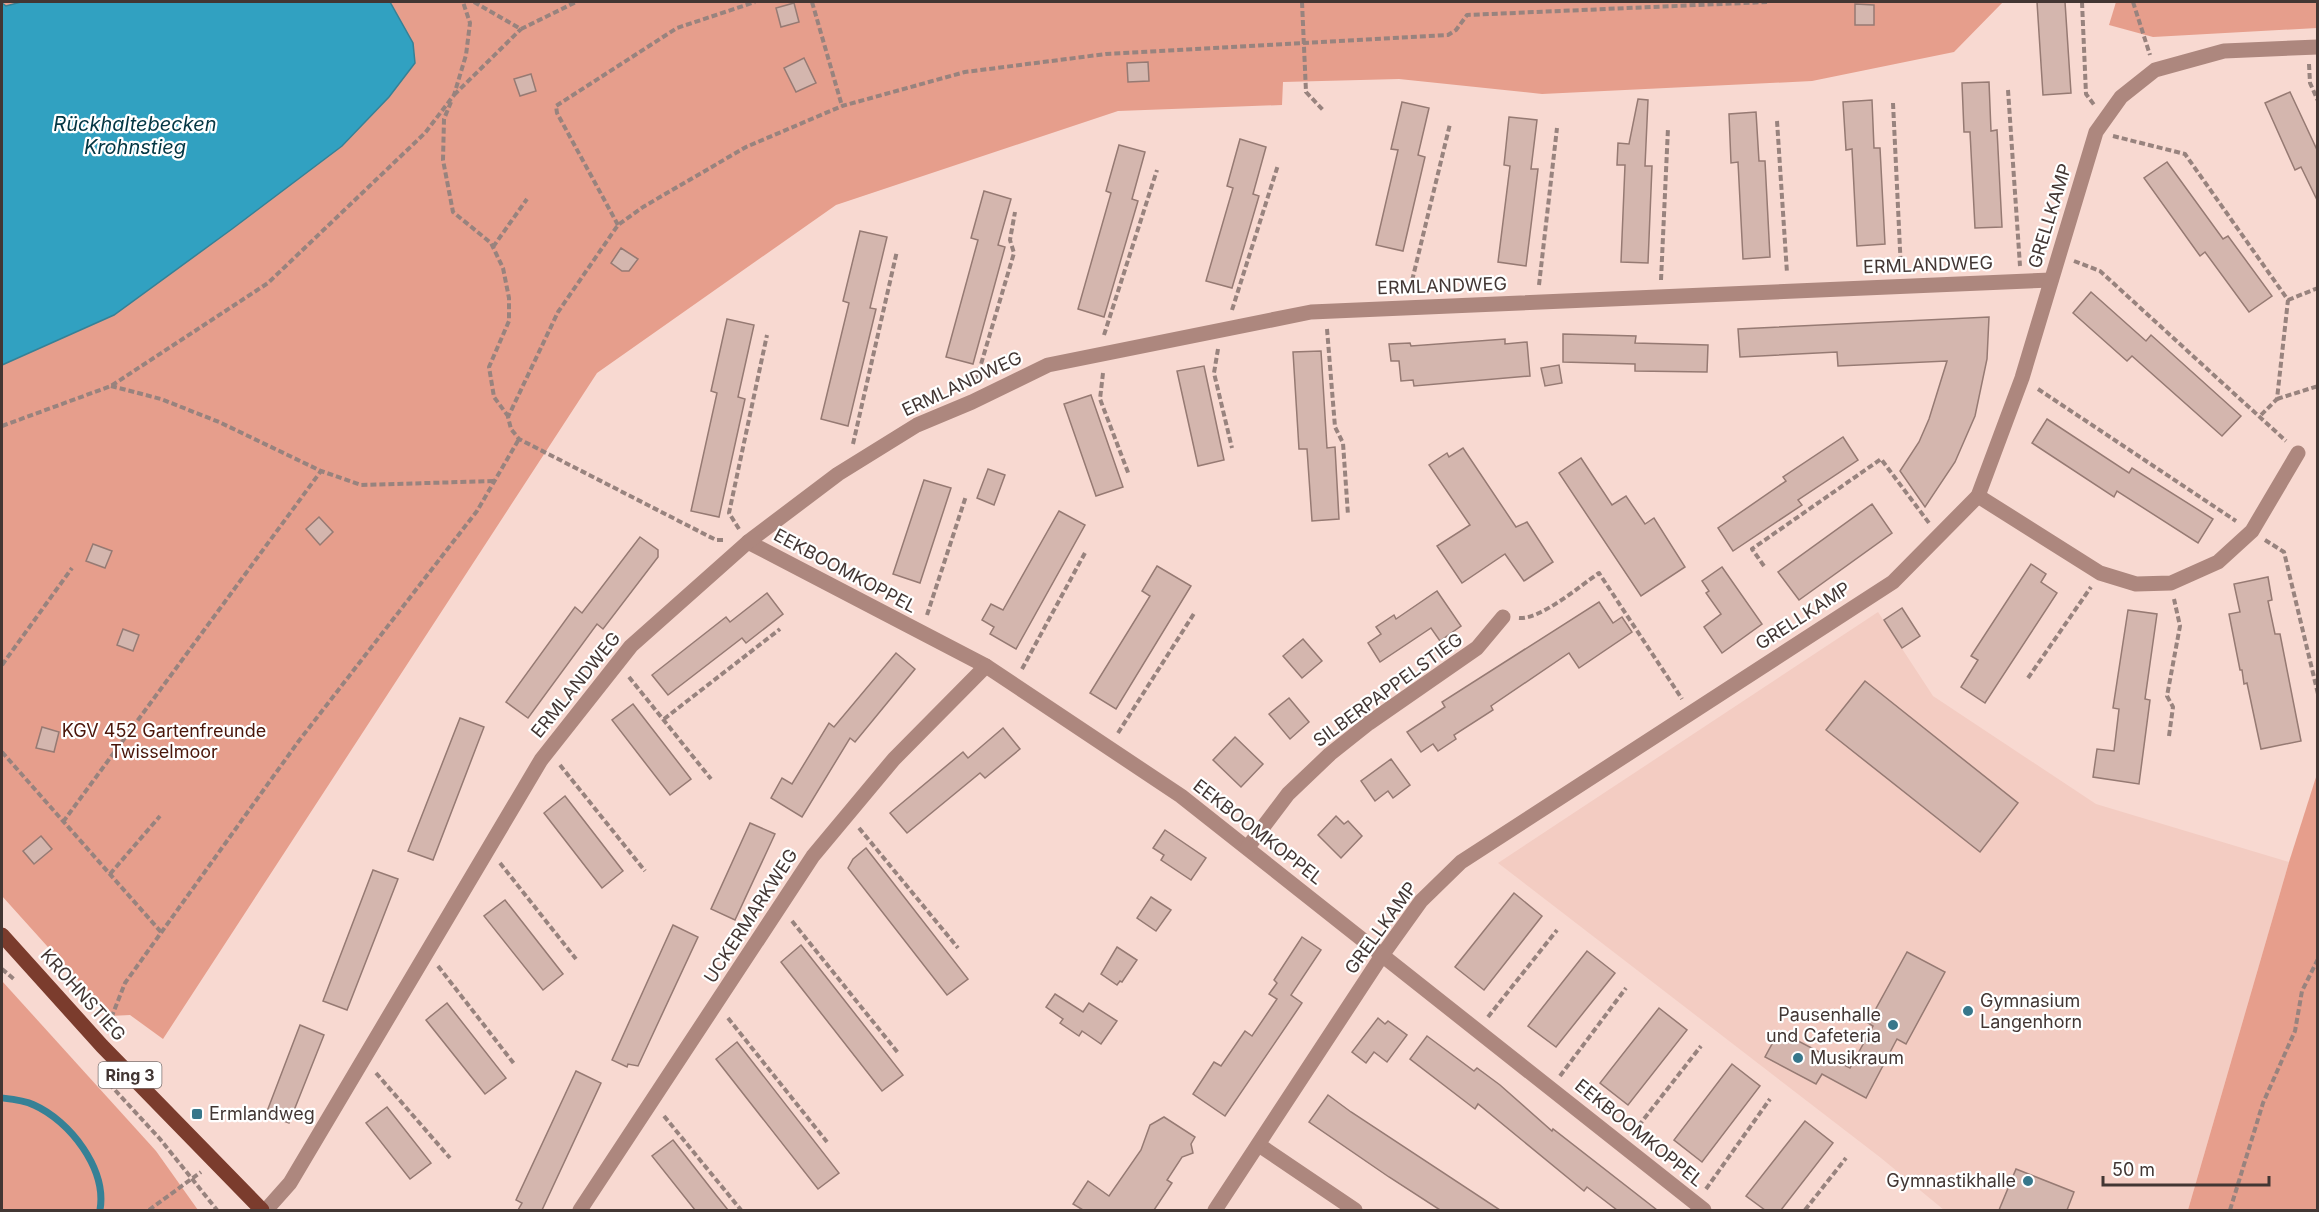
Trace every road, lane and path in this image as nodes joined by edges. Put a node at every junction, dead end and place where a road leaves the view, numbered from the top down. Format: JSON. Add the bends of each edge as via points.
{"nodes":[{"id":1,"x":463,"y":2,"type":"edge"},
{"id":2,"x":474,"y":2,"type":"edge"},
{"id":3,"x":576,"y":2,"type":"edge"},
{"id":4,"x":754,"y":2,"type":"edge"},
{"id":5,"x":812,"y":2,"type":"edge"},
{"id":6,"x":1302,"y":2,"type":"edge"},
{"id":7,"x":1767,"y":2,"type":"edge"},
{"id":8,"x":2082,"y":2,"type":"edge"},
{"id":9,"x":2133,"y":2,"type":"edge"},
{"id":10,"x":521,"y":29,"type":"junction"},
{"id":11,"x":1304,"y":42,"type":"junction"},
{"id":12,"x":2313,"y":48,"type":"edge"},
{"id":13,"x":2155,"y":70,"type":"junction"},
{"id":14,"x":2008,"y":90,"type":"dead end"},
{"id":15,"x":454,"y":95,"type":"junction"},
{"id":16,"x":2318,"y":101,"type":"edge"},
{"id":17,"x":1893,"y":103,"type":"dead end"},
{"id":18,"x":842,"y":106,"type":"junction"},
{"id":19,"x":1323,"y":110,"type":"dead end"},
{"id":20,"x":2105,"y":119,"type":"junction"},
{"id":21,"x":1777,"y":121,"type":"dead end"},
{"id":22,"x":1450,"y":124,"type":"dead end"},
{"id":23,"x":1557,"y":128,"type":"dead end"},
{"id":24,"x":1668,"y":128,"type":"dead end"},
{"id":25,"x":2096,"y":132,"type":"junction"},
{"id":26,"x":1278,"y":165,"type":"dead end"},
{"id":27,"x":1157,"y":170,"type":"dead end"},
{"id":28,"x":527,"y":199,"type":"dead end"},
{"id":29,"x":1015,"y":212,"type":"dead end"},
{"id":30,"x":618,"y":225,"type":"junction"},
{"id":31,"x":493,"y":247,"type":"junction"},
{"id":32,"x":897,"y":251,"type":"dead end"},
{"id":33,"x":2059,"y":256,"type":"junction"},
{"id":34,"x":2051,"y":280,"type":"junction"},
{"id":35,"x":2021,"y":281,"type":"junction"},
{"id":36,"x":1902,"y":286,"type":"junction"},
{"id":37,"x":2318,"y":288,"type":"edge"},
{"id":38,"x":1788,"y":291,"type":"junction"},
{"id":39,"x":1661,"y":297,"type":"junction"},
{"id":40,"x":2288,"y":300,"type":"junction"},
{"id":41,"x":1538,"y":302,"type":"junction"},
{"id":42,"x":1406,"y":308,"type":"junction"},
{"id":43,"x":1326,"y":311,"type":"junction"},
{"id":44,"x":1223,"y":329,"type":"junction"},
{"id":45,"x":767,"y":335,"type":"dead end"},
{"id":46,"x":1102,"y":354,"type":"junction"},
{"id":47,"x":2022,"y":378,"type":"junction"},
{"id":48,"x":111,"y":386,"type":"junction"},
{"id":49,"x":2318,"y":386,"type":"edge"},
{"id":50,"x":2277,"y":399,"type":"junction"},
{"id":51,"x":972,"y":402,"type":"junction"},
{"id":52,"x":508,"y":417,"type":"junction"},
{"id":53,"x":2259,"y":417,"type":"junction"},
{"id":54,"x":2,"y":426,"type":"edge"},
{"id":55,"x":519,"y":439,"type":"junction"},
{"id":56,"x":1232,"y":448,"type":"dead end"},
{"id":57,"x":2298,"y":453,"type":"joint"},
{"id":58,"x":850,"y":467,"type":"junction"},
{"id":59,"x":321,"y":471,"type":"junction"},
{"id":60,"x":1129,"y":475,"type":"dead end"},
{"id":61,"x":495,"y":481,"type":"junction"},
{"id":62,"x":966,"y":496,"type":"dead end"},
{"id":63,"x":1978,"y":496,"type":"junction"},
{"id":64,"x":1348,"y":515,"type":"dead end"},
{"id":65,"x":2253,"y":531,"type":"junction"},
{"id":66,"x":1939,"y":535,"type":"junction"},
{"id":67,"x":748,"y":542,"type":"junction"},
{"id":68,"x":1086,"y":551,"type":"dead end"},
{"id":69,"x":1764,"y":566,"type":"dead end"},
{"id":70,"x":72,"y":568,"type":"dead end"},
{"id":71,"x":2100,"y":573,"type":"junction"},
{"id":72,"x":2170,"y":583,"type":"junction"},
{"id":73,"x":1195,"y":612,"type":"dead end"},
{"id":74,"x":1503,"y":617,"type":"joint"},
{"id":75,"x":780,"y":629,"type":"dead end"},
{"id":76,"x":921,"y":632,"type":"junction"},
{"id":77,"x":618,"y":662,"type":"junction"},
{"id":78,"x":2,"y":665,"type":"edge"},
{"id":79,"x":986,"y":666,"type":"junction"},
{"id":80,"x":2028,"y":678,"type":"dead end"},
{"id":81,"x":1014,"y":684,"type":"junction"},
{"id":82,"x":2318,"y":694,"type":"edge"},
{"id":83,"x":1692,"y":713,"type":"junction"},
{"id":84,"x":664,"y":719,"type":"junction"},
{"id":85,"x":2169,"y":736,"type":"dead end"},
{"id":86,"x":1103,"y":742,"type":"junction"},
{"id":87,"x":549,"y":750,"type":"junction"},
{"id":88,"x":2,"y":752,"type":"edge"},
{"id":89,"x":711,"y":779,"type":"dead end"},
{"id":90,"x":848,"y":815,"type":"junction"},
{"id":91,"x":160,"y":816,"type":"dead end"},
{"id":92,"x":63,"y":822,"type":"junction"},
{"id":93,"x":1248,"y":847,"type":"junction"},
{"id":94,"x":488,"y":849,"type":"junction"},
{"id":95,"x":645,"y":871,"type":"dead end"},
{"id":96,"x":110,"y":874,"type":"junction"},
{"id":97,"x":780,"y":907,"type":"junction"},
{"id":98,"x":1557,"y":930,"type":"dead end"},
{"id":99,"x":161,"y":932,"type":"junction"},
{"id":100,"x":2,"y":935,"type":"edge"},
{"id":101,"x":958,"y":948,"type":"dead end"},
{"id":102,"x":428,"y":952,"type":"junction"},
{"id":103,"x":1383,"y":954,"type":"junction"},
{"id":104,"x":576,"y":959,"type":"dead end"},
{"id":105,"x":2318,"y":959,"type":"edge"},
{"id":106,"x":2,"y":969,"type":"edge"},
{"id":107,"x":20,"y":986,"type":"dead end"},
{"id":108,"x":1626,"y":988,"type":"dead end"},
{"id":109,"x":717,"y":1004,"type":"junction"},
{"id":110,"x":1478,"y":1030,"type":"junction"},
{"id":111,"x":102,"y":1046,"type":"junction"},
{"id":112,"x":1701,"y":1046,"type":"dead end"},
{"id":113,"x":899,"y":1054,"type":"dead end"},
{"id":114,"x":364,"y":1059,"type":"junction"},
{"id":115,"x":515,"y":1065,"type":"dead end"},
{"id":116,"x":98,"y":1071,"type":"dead end"},
{"id":117,"x":1551,"y":1088,"type":"junction"},
{"id":118,"x":1770,"y":1099,"type":"dead end"},
{"id":119,"x":652,"y":1101,"type":"junction"},
{"id":120,"x":827,"y":1142,"type":"dead end"},
{"id":121,"x":1259,"y":1146,"type":"junction"},
{"id":122,"x":1623,"y":1146,"type":"junction"},
{"id":123,"x":450,"y":1158,"type":"dead end"},
{"id":124,"x":1846,"y":1158,"type":"dead end"},
{"id":125,"x":213,"y":1162,"type":"junction"},
{"id":126,"x":191,"y":1179,"type":"junction"},
{"id":127,"x":1700,"y":1207,"type":"edge"},
{"id":128,"x":149,"y":1210,"type":"edge"},
{"id":129,"x":217,"y":1210,"type":"edge"},
{"id":130,"x":262,"y":1210,"type":"edge"},
{"id":131,"x":266,"y":1210,"type":"edge"},
{"id":132,"x":580,"y":1210,"type":"edge"},
{"id":133,"x":741,"y":1210,"type":"edge"},
{"id":134,"x":1215,"y":1210,"type":"edge"},
{"id":135,"x":1355,"y":1210,"type":"edge"},
{"id":136,"x":1805,"y":1210,"type":"edge"},
{"id":137,"x":2230,"y":1210,"type":"edge"}],
"edges":[{"from":1,"to":15,"type":"path","via":[[470,23],[466,55]]},
{"from":2,"to":10,"type":"path"},
{"from":3,"to":10,"type":"path"},
{"from":4,"to":30,"type":"path","via":[[677,28],[556,106]]},
{"from":5,"to":18,"type":"path"},
{"from":6,"to":11,"type":"path"},
{"from":7,"to":11,"type":"path","via":[[1467,15],[1448,34]]},
{"from":8,"to":20,"type":"path","via":[[2086,94]]},
{"from":9,"to":13,"type":"path"},
{"from":10,"to":15,"type":"path"},
{"from":11,"to":18,"type":"path","via":[[1107,54],[965,72]]},
{"from":11,"to":19,"type":"path","via":[[1306,92]]},
{"from":12,"to":13,"type":"street","name":"GRELLKAMP","via":[[2224,51]]},
{"from":12,"to":16,"type":"path","via":[[2310,83]]},
{"from":13,"to":20,"type":"street","name":"GRELLKAMP","via":[[2121,97]]},
{"from":14,"to":35,"type":"path"},
{"from":15,"to":31,"type":"path","via":[[444,119],[443,160],[453,212]]},
{"from":15,"to":48,"type":"path","via":[[425,133],[268,283]]},
{"from":17,"to":36,"type":"path"},
{"from":18,"to":30,"type":"path","via":[[746,147]]},
{"from":20,"to":25,"type":"street","name":"GRELLKAMP"},
{"from":21,"to":38,"type":"path"},
{"from":22,"to":42,"type":"path"},
{"from":23,"to":41,"type":"path"},
{"from":24,"to":39,"type":"path"},
{"from":25,"to":33,"type":"street","name":"GRELLKAMP"},
{"from":25,"to":40,"type":"path","via":[[2185,154]]},
{"from":26,"to":44,"type":"path"},
{"from":27,"to":46,"type":"path"},
{"from":28,"to":31,"type":"path"},
{"from":29,"to":51,"type":"path","via":[[1010,240],[1014,253]]},
{"from":30,"to":52,"type":"path","via":[[558,312]]},
{"from":31,"to":52,"type":"path","via":[[503,268],[509,321],[489,367],[494,397]]},
{"from":32,"to":58,"type":"path"},
{"from":33,"to":34,"type":"street","name":"GRELLKAMP"},
{"from":33,"to":53,"type":"path","via":[[2100,271]]},
{"from":34,"to":35,"type":"street","name":"ERMLANDWEG"},
{"from":34,"to":47,"type":"street","name":"GRELLKAMP"},
{"from":35,"to":36,"type":"street","name":"ERMLANDWEG"},
{"from":36,"to":38,"type":"street","name":"ERMLANDWEG"},
{"from":37,"to":40,"type":"path"},
{"from":38,"to":39,"type":"street","name":"ERMLANDWEG"},
{"from":39,"to":41,"type":"street","name":"ERMLANDWEG"},
{"from":40,"to":50,"type":"path"},
{"from":41,"to":42,"type":"street","name":"ERMLANDWEG"},
{"from":42,"to":43,"type":"street","name":"ERMLANDWEG"},
{"from":43,"to":44,"type":"street","name":"ERMLANDWEG"},
{"from":43,"to":64,"type":"path","via":[[1335,427],[1343,443]]},
{"from":44,"to":46,"type":"street","name":"ERMLANDWEG"},
{"from":44,"to":56,"type":"path","via":[[1214,373]]},
{"from":45,"to":67,"type":"path","via":[[729,513]]},
{"from":46,"to":51,"type":"street","name":"ERMLANDWEG","via":[[1048,365]]},
{"from":46,"to":60,"type":"path","via":[[1100,399]]},
{"from":47,"to":63,"type":"street","name":"GRELLKAMP"},
{"from":47,"to":65,"type":"path"},
{"from":48,"to":54,"type":"path"},
{"from":48,"to":59,"type":"path","via":[[161,399]]},
{"from":49,"to":50,"type":"path"},
{"from":50,"to":53,"type":"path"},
{"from":51,"to":58,"type":"street","name":"ERMLANDWEG","via":[[917,425]]},
{"from":52,"to":55,"type":"path"},
{"from":53,"to":57,"type":"path"},
{"from":55,"to":61,"type":"path"},
{"from":55,"to":67,"type":"path","via":[[716,540]]},
{"from":57,"to":65,"type":"street"},
{"from":58,"to":67,"type":"street","name":"ERMLANDWEG"},
{"from":59,"to":61,"type":"path","via":[[360,485]]},
{"from":59,"to":92,"type":"path"},
{"from":61,"to":99,"type":"path","via":[[477,512],[298,742]]},
{"from":62,"to":76,"type":"path"},
{"from":63,"to":66,"type":"street","name":"GRELLKAMP"},
{"from":63,"to":71,"type":"street"},
{"from":65,"to":72,"type":"street","via":[[2218,562]]},
{"from":65,"to":82,"type":"path","via":[[2284,552]]},
{"from":66,"to":69,"type":"path","via":[[1881,459],[1752,549]]},
{"from":66,"to":83,"type":"street","name":"GRELLKAMP","via":[[1893,582]]},
{"from":67,"to":76,"type":"street","name":"EEKBOOMKOPPEL"},
{"from":67,"to":77,"type":"street","name":"ERMLANDWEG"},
{"from":68,"to":81,"type":"path"},
{"from":70,"to":78,"type":"path"},
{"from":71,"to":72,"type":"street","via":[[2136,584]]},
{"from":71,"to":80,"type":"path"},
{"from":72,"to":85,"type":"path","via":[[2180,626],[2167,696],[2173,707]]},
{"from":73,"to":86,"type":"path","via":[[1120,731]]},
{"from":74,"to":83,"type":"path","via":[[1528,619],[1599,573]]},
{"from":74,"to":93,"type":"street","name":"SILBERPAPPELSTIEG","via":[[1477,648],[1330,754],[1288,794]]},
{"from":75,"to":84,"type":"path"},
{"from":76,"to":79,"type":"street","name":"EEKBOOMKOPPEL"},
{"from":77,"to":84,"type":"path"},
{"from":77,"to":87,"type":"street","name":"ERMLANDWEG"},
{"from":79,"to":81,"type":"street","name":"EEKBOOMKOPPEL"},
{"from":79,"to":90,"type":"street","name":"UCKERMARKWEG","via":[[894,759]]},
{"from":81,"to":86,"type":"street","name":"EEKBOOMKOPPEL"},
{"from":83,"to":103,"type":"street","name":"GRELLKAMP","via":[[1461,862],[1421,901]]},
{"from":84,"to":89,"type":"path"},
{"from":86,"to":93,"type":"street","name":"EEKBOOMKOPPEL"},
{"from":87,"to":94,"type":"street","name":"ERMLANDWEG"},
{"from":87,"to":95,"type":"path"},
{"from":88,"to":92,"type":"path"},
{"from":90,"to":97,"type":"street","name":"UCKERMARKWEG","via":[[813,856]]},
{"from":90,"to":101,"type":"path"},
{"from":91,"to":96,"type":"path"},
{"from":92,"to":96,"type":"path"},
{"from":93,"to":103,"type":"street","name":"EEKBOOMKOPPEL"},
{"from":94,"to":102,"type":"street","name":"ERMLANDWEG"},
{"from":94,"to":104,"type":"path"},
{"from":96,"to":99,"type":"path"},
{"from":97,"to":109,"type":"street","name":"UCKERMARKWEG"},
{"from":97,"to":113,"type":"path"},
{"from":98,"to":110,"type":"path"},
{"from":99,"to":111,"type":"path","via":[[125,983]]},
{"from":100,"to":111,"type":"main road","name":"KROHNSTIEG","number":"Ring 3"},
{"from":102,"to":114,"type":"street","name":"ERMLANDWEG"},
{"from":102,"to":115,"type":"path"},
{"from":103,"to":110,"type":"street","name":"EEKBOOMKOPPEL"},
{"from":103,"to":121,"type":"street","name":"GRELLKAMP"},
{"from":105,"to":137,"type":"path","via":[[2302,991],[2295,1031],[2263,1103]]},
{"from":106,"to":107,"type":"path"},
{"from":108,"to":117,"type":"path"},
{"from":109,"to":119,"type":"street","name":"UCKERMARKWEG"},
{"from":109,"to":120,"type":"path"},
{"from":110,"to":117,"type":"street","name":"EEKBOOMKOPPEL"},
{"from":111,"to":125,"type":"main road","name":"KROHNSTIEG","number":"Ring 3"},
{"from":112,"to":122,"type":"path"},
{"from":114,"to":123,"type":"path"},
{"from":114,"to":131,"type":"street","name":"ERMLANDWEG","via":[[290,1183]]},
{"from":116,"to":126,"type":"path"},
{"from":117,"to":122,"type":"street","name":"EEKBOOMKOPPEL"},
{"from":118,"to":127,"type":"path"},
{"from":119,"to":132,"type":"street","name":"UCKERMARKWEG"},
{"from":119,"to":133,"type":"path"},
{"from":121,"to":134,"type":"street","name":"GRELLKAMP"},
{"from":121,"to":135,"type":"street"},
{"from":122,"to":127,"type":"street","name":"EEKBOOMKOPPEL"},
{"from":124,"to":136,"type":"path"},
{"from":125,"to":126,"type":"path"},
{"from":125,"to":130,"type":"main road","name":"KROHNSTIEG","number":"Ring 3"},
{"from":126,"to":128,"type":"path"},
{"from":126,"to":129,"type":"path"}]}
